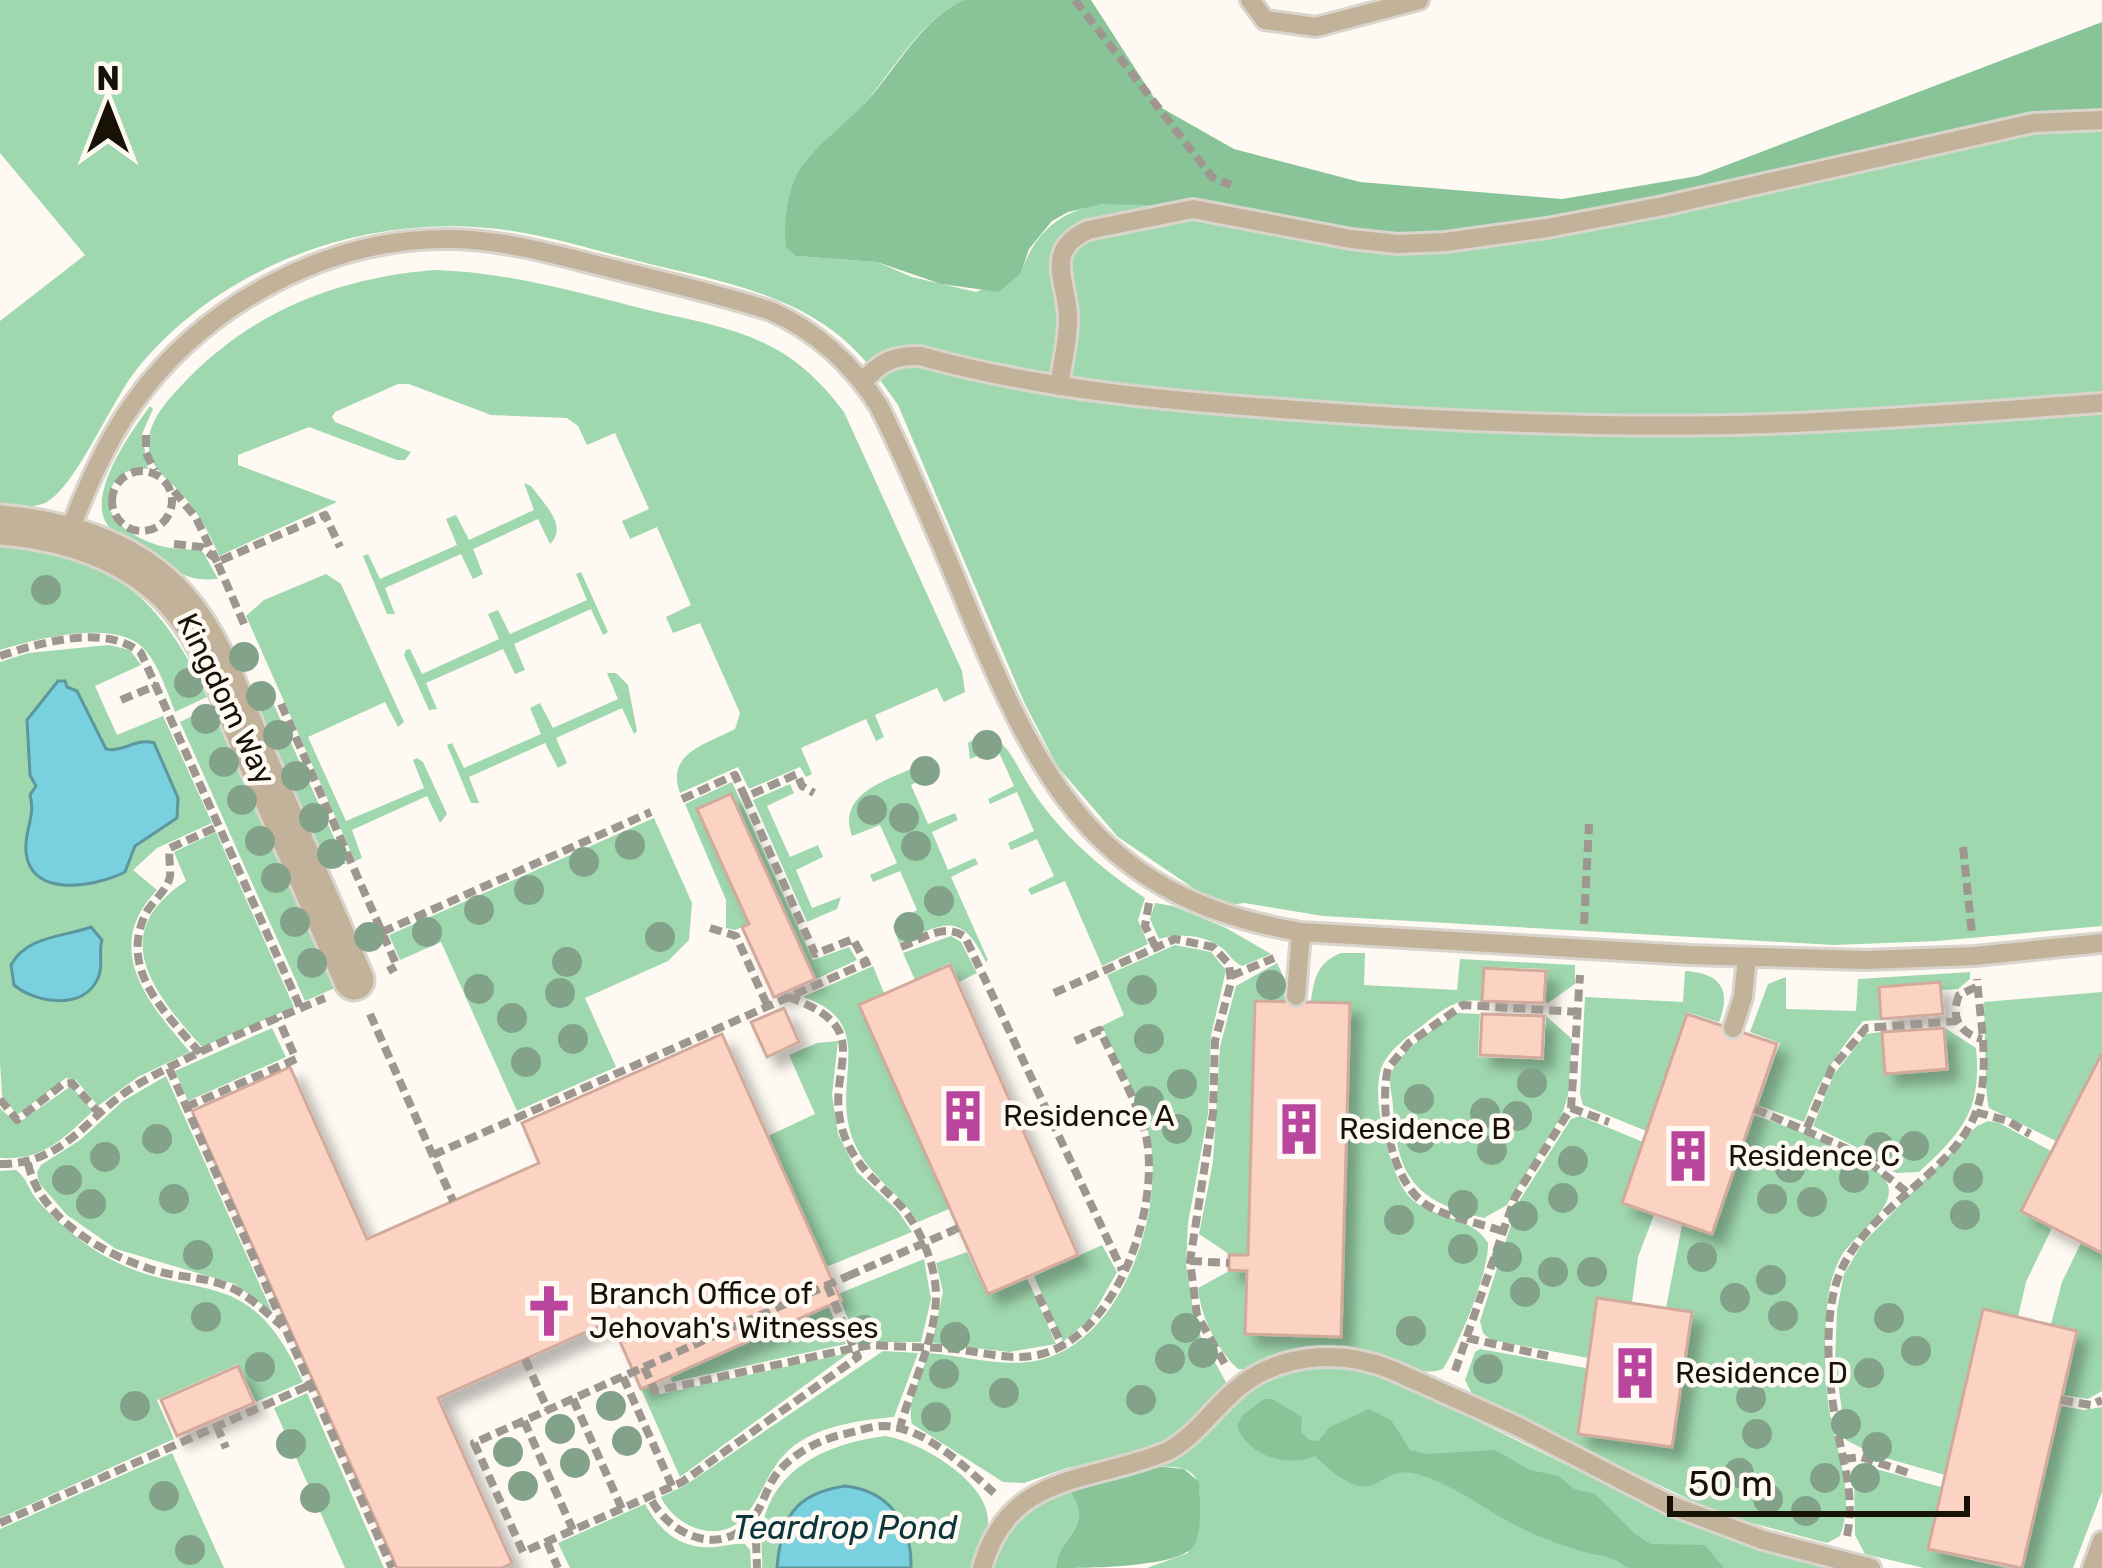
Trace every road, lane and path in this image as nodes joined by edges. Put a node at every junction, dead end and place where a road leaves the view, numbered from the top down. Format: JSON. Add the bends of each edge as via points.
{"nodes":[{"id":1,"x":1075,"y":0,"type":"edge"},
{"id":2,"x":1250,"y":0,"type":"edge"},
{"id":3,"x":1419,"y":0,"type":"edge"},
{"id":4,"x":2102,"y":120,"type":"edge"},
{"id":5,"x":1233,"y":186,"type":"dead end"},
{"id":6,"x":863,"y":381,"type":"junction"},
{"id":7,"x":1059,"y":386,"type":"junction"},
{"id":8,"x":2102,"y":403,"type":"edge"},
{"id":9,"x":150,"y":422,"type":"dead end"},
{"id":10,"x":160,"y":477,"type":"junction"},
{"id":11,"x":169,"y":486,"type":"junction"},
{"id":12,"x":0,"y":525,"type":"edge"},
{"id":13,"x":68,"y":534,"type":"junction"},
{"id":14,"x":340,"y":547,"type":"dead end"},
{"id":15,"x":218,"y":562,"type":"junction"},
{"id":16,"x":251,"y":640,"type":"dead end"},
{"id":17,"x":0,"y":656,"type":"edge"},
{"id":18,"x":157,"y":685,"type":"junction"},
{"id":19,"x":277,"y":695,"type":"dead end"},
{"id":20,"x":121,"y":700,"type":"dead end"},
{"id":21,"x":190,"y":710,"type":"dead end"},
{"id":22,"x":172,"y":719,"type":"junction"},
{"id":23,"x":814,"y":793,"type":"dead end"},
{"id":24,"x":745,"y":797,"type":"junction"},
{"id":25,"x":682,"y":799,"type":"dead end"},
{"id":26,"x":651,"y":812,"type":"dead end"},
{"id":27,"x":1588,"y":824,"type":"dead end"},
{"id":28,"x":219,"y":826,"type":"junction"},
{"id":29,"x":1963,"y":847,"type":"dead end"},
{"id":30,"x":710,"y":928,"type":"dead end"},
{"id":31,"x":382,"y":932,"type":"junction"},
{"id":32,"x":1300,"y":940,"type":"junction"},
{"id":33,"x":2102,"y":943,"type":"edge"},
{"id":34,"x":901,"y":947,"type":"dead end"},
{"id":35,"x":1582,"y":949,"type":"junction"},
{"id":36,"x":1975,"y":956,"type":"junction"},
{"id":37,"x":1747,"y":957,"type":"junction"},
{"id":38,"x":1232,"y":976,"type":"junction"},
{"id":39,"x":355,"y":982,"type":"junction"},
{"id":40,"x":1978,"y":987,"type":"junction"},
{"id":41,"x":1054,"y":993,"type":"dead end"},
{"id":42,"x":1296,"y":996,"type":"dead end"},
{"id":43,"x":788,"y":997,"type":"junction"},
{"id":44,"x":768,"y":1006,"type":"junction"},
{"id":45,"x":301,"y":1009,"type":"junction"},
{"id":46,"x":1579,"y":1012,"type":"junction"},
{"id":47,"x":278,"y":1018,"type":"junction"},
{"id":48,"x":1957,"y":1021,"type":"junction"},
{"id":49,"x":1733,"y":1028,"type":"dead end"},
{"id":50,"x":1982,"y":1040,"type":"junction"},
{"id":51,"x":1076,"y":1041,"type":"dead end"},
{"id":52,"x":200,"y":1053,"type":"junction"},
{"id":53,"x":169,"y":1068,"type":"junction"},
{"id":54,"x":0,"y":1100,"type":"edge"},
{"id":55,"x":186,"y":1107,"type":"junction"},
{"id":56,"x":1571,"y":1108,"type":"junction"},
{"id":57,"x":1755,"y":1108,"type":"dead end"},
{"id":58,"x":96,"y":1109,"type":"junction"},
{"id":59,"x":1976,"y":1112,"type":"junction"},
{"id":60,"x":1609,"y":1122,"type":"dead end"},
{"id":61,"x":1807,"y":1128,"type":"junction"},
{"id":62,"x":2030,"y":1134,"type":"dead end"},
{"id":63,"x":433,"y":1155,"type":"junction"},
{"id":64,"x":28,"y":1162,"type":"junction"},
{"id":65,"x":0,"y":1164,"type":"edge"},
{"id":66,"x":1908,"y":1193,"type":"junction"},
{"id":67,"x":453,"y":1201,"type":"dead end"},
{"id":68,"x":956,"y":1229,"type":"dead end"},
{"id":69,"x":1502,"y":1231,"type":"junction"},
{"id":70,"x":1190,"y":1261,"type":"junction"},
{"id":71,"x":1229,"y":1263,"type":"dead end"},
{"id":72,"x":1123,"y":1272,"type":"junction"},
{"id":73,"x":827,"y":1285,"type":"junction"},
{"id":74,"x":1038,"y":1295,"type":"dead end"},
{"id":75,"x":285,"y":1330,"type":"junction"},
{"id":76,"x":1467,"y":1338,"type":"junction"},
{"id":77,"x":1063,"y":1347,"type":"junction"},
{"id":78,"x":854,"y":1348,"type":"junction"},
{"id":79,"x":925,"y":1348,"type":"junction"},
{"id":80,"x":1548,"y":1356,"type":"dead end"},
{"id":81,"x":525,"y":1359,"type":"dead end"},
{"id":82,"x":644,"y":1367,"type":"junction"},
{"id":83,"x":623,"y":1377,"type":"junction"},
{"id":84,"x":310,"y":1385,"type":"junction"},
{"id":85,"x":1238,"y":1388,"type":"junction"},
{"id":86,"x":1446,"y":1395,"type":"junction"},
{"id":87,"x":573,"y":1399,"type":"junction"},
{"id":88,"x":2061,"y":1400,"type":"dead end"},
{"id":89,"x":2102,"y":1400,"type":"edge"},
{"id":90,"x":548,"y":1410,"type":"junction"},
{"id":91,"x":524,"y":1420,"type":"junction"},
{"id":92,"x":217,"y":1426,"type":"junction"},
{"id":93,"x":900,"y":1429,"type":"junction"},
{"id":94,"x":226,"y":1448,"type":"dead end"},
{"id":95,"x":1844,"y":1460,"type":"junction"},
{"id":96,"x":1909,"y":1473,"type":"dead end"},
{"id":97,"x":672,"y":1486,"type":"junction"},
{"id":98,"x":652,"y":1501,"type":"dead end"},
{"id":99,"x":622,"y":1509,"type":"junction"},
{"id":100,"x":1015,"y":1511,"type":"junction"},
{"id":101,"x":0,"y":1523,"type":"edge"},
{"id":102,"x":748,"y":1525,"type":"junction"},
{"id":103,"x":573,"y":1531,"type":"junction"},
{"id":104,"x":2102,"y":1541,"type":"edge"},
{"id":105,"x":547,"y":1542,"type":"junction"},
{"id":106,"x":1842,"y":1562,"type":"junction"},
{"id":107,"x":392,"y":1568,"type":"edge"},
{"id":108,"x":558,"y":1568,"type":"edge"},
{"id":109,"x":757,"y":1568,"type":"edge"},
{"id":110,"x":982,"y":1568,"type":"edge"},
{"id":111,"x":1871,"y":1568,"type":"edge"},
{"id":112,"x":2092,"y":1568,"type":"edge"}],
"edges":[{"from":1,"to":5,"type":"path","via":[[1212,176]]},
{"from":2,"to":3,"type":"lane","via":[[1265,20],[1316,27]]},
{"from":4,"to":7,"type":"lane","via":[[2013,127],[1663,206],[1446,242],[1351,239],[1193,209],[1088,230],[1072,237],[1060,264],[1069,311]]},
{"from":6,"to":7,"type":"lane","via":[[900,355]]},
{"from":6,"to":13,"type":"lane","via":[[795,322],[745,303],[500,243],[376,247],[278,280],[190,338],[130,408]]},
{"from":6,"to":32,"type":"lane","via":[[1018,724],[1070,806],[1172,891]]},
{"from":7,"to":8,"type":"lane","via":[[1364,416],[1598,425],[1806,422]]},
{"from":9,"to":10,"type":"path","via":[[146,453]]},
{"from":10,"to":11,"type":"path"},
{"from":10,"to":11,"type":"path","via":[[123,477],[112,494],[118,520],[134,531],[159,527],[171,511]]},
{"from":11,"to":15,"type":"path"},
{"from":12,"to":13,"type":"street","name":"Kingdom Way"},
{"from":13,"to":39,"type":"street","name":"Kingdom Way","via":[[150,576],[189,615]]},
{"from":14,"to":15,"type":"path","via":[[325,515]]},
{"from":15,"to":16,"type":"path"},
{"from":17,"to":18,"type":"path","via":[[119,640],[141,653]]},
{"from":18,"to":20,"type":"path"},
{"from":18,"to":22,"type":"path"},
{"from":19,"to":31,"type":"path"},
{"from":21,"to":22,"type":"path"},
{"from":22,"to":28,"type":"path"},
{"from":23,"to":24,"type":"path","via":[[797,774]]},
{"from":24,"to":25,"type":"path","via":[[735,775]]},
{"from":24,"to":43,"type":"path","via":[[815,954],[853,939],[868,962]]},
{"from":26,"to":31,"type":"path"},
{"from":27,"to":35,"type":"path"},
{"from":28,"to":45,"type":"path"},
{"from":28,"to":52,"type":"path","via":[[170,848],[167,884],[146,914],[138,951],[152,995]]},
{"from":29,"to":36,"type":"path"},
{"from":30,"to":44,"type":"path","via":[[736,936]]},
{"from":31,"to":39,"type":"path","via":[[397,966]]},
{"from":32,"to":35,"type":"lane"},
{"from":32,"to":38,"type":"path"},
{"from":32,"to":42,"type":"lane"},
{"from":33,"to":36,"type":"lane"},
{"from":34,"to":72,"type":"path","via":[[944,930],[965,938]]},
{"from":35,"to":37,"type":"lane"},
{"from":35,"to":46,"type":"path"},
{"from":36,"to":37,"type":"lane"},
{"from":36,"to":40,"type":"path"},
{"from":37,"to":49,"type":"lane"},
{"from":38,"to":41,"type":"path","via":[[1213,947],[1174,939]]},
{"from":38,"to":70,"type":"path","via":[[1215,1041],[1214,1113]]},
{"from":39,"to":45,"type":"path"},
{"from":39,"to":63,"type":"path"},
{"from":40,"to":48,"type":"path","via":[[1957,999]]},
{"from":40,"to":50,"type":"path"},
{"from":43,"to":44,"type":"path"},
{"from":43,"to":79,"type":"path","via":[[818,1008],[841,1031],[837,1102],[844,1135],[866,1174],[912,1221],[935,1279]]},
{"from":44,"to":63,"type":"path"},
{"from":45,"to":47,"type":"path"},
{"from":46,"to":56,"type":"path"},
{"from":46,"to":69,"type":"path","via":[[1462,1005],[1408,1043],[1388,1068],[1388,1126],[1408,1187],[1428,1206]]},
{"from":47,"to":52,"type":"path"},
{"from":47,"to":55,"type":"path","via":[[296,1059]]},
{"from":48,"to":50,"type":"path"},
{"from":48,"to":61,"type":"path","via":[[1866,1028],[1832,1068]]},
{"from":50,"to":59,"type":"path"},
{"from":51,"to":72,"type":"path","via":[[1100,1030],[1147,1142],[1144,1199]]},
{"from":52,"to":53,"type":"path"},
{"from":53,"to":55,"type":"path"},
{"from":53,"to":58,"type":"path"},
{"from":54,"to":58,"type":"path","via":[[16,1120],[63,1084],[76,1084]]},
{"from":55,"to":75,"type":"path"},
{"from":56,"to":60,"type":"path"},
{"from":56,"to":69,"type":"path"},
{"from":57,"to":61,"type":"path"},
{"from":58,"to":64,"type":"path","via":[[67,1144]]},
{"from":59,"to":62,"type":"path"},
{"from":59,"to":66,"type":"path"},
{"from":61,"to":66,"type":"path","via":[[1857,1153]]},
{"from":63,"to":67,"type":"path"},
{"from":64,"to":65,"type":"path"},
{"from":64,"to":75,"type":"path","via":[[46,1203],[95,1243],[156,1270],[234,1290]]},
{"from":66,"to":95,"type":"path","via":[[1853,1247],[1835,1288],[1831,1385]]},
{"from":68,"to":73,"type":"path","bridge":true},
{"from":69,"to":76,"type":"path"},
{"from":70,"to":71,"type":"path"},
{"from":70,"to":85,"type":"path","via":[[1197,1315]]},
{"from":72,"to":77,"type":"path","via":[[1097,1318]]},
{"from":73,"to":78,"type":"path"},
{"from":73,"to":82,"type":"path"},
{"from":74,"to":77,"type":"path"},
{"from":75,"to":84,"type":"path"},
{"from":76,"to":80,"type":"path"},
{"from":76,"to":86,"type":"path"},
{"from":77,"to":79,"type":"path","via":[[1021,1358]]},
{"from":78,"to":79,"type":"path"},
{"from":78,"to":82,"type":"path","via":[[655,1391]]},
{"from":78,"to":97,"type":"path","via":[[858,1357]]},
{"from":79,"to":93,"type":"path"},
{"from":81,"to":90,"type":"path"},
{"from":82,"to":83,"type":"path"},
{"from":83,"to":87,"type":"path"},
{"from":83,"to":97,"type":"path"},
{"from":84,"to":92,"type":"path"},
{"from":84,"to":107,"type":"path"},
{"from":85,"to":86,"type":"lane","via":[[1280,1364],[1330,1358],[1372,1362]]},
{"from":85,"to":100,"type":"lane","via":[[1184,1442],[1055,1483]]},
{"from":86,"to":106,"type":"lane","via":[[1670,1505]]},
{"from":87,"to":90,"type":"path"},
{"from":87,"to":99,"type":"path"},
{"from":88,"to":89,"type":"path"},
{"from":90,"to":91,"type":"path"},
{"from":91,"to":103,"type":"path"},
{"from":91,"to":105,"type":"path","via":[[474,1443],[523,1552]]},
{"from":92,"to":94,"type":"path"},
{"from":92,"to":101,"type":"path"},
{"from":93,"to":100,"type":"path","via":[[941,1450]]},
{"from":93,"to":102,"type":"path","via":[[878,1426],[809,1448],[777,1473]]},
{"from":95,"to":96,"type":"path","via":[[1861,1457]]},
{"from":95,"to":106,"type":"path","via":[[1852,1507]]},
{"from":97,"to":99,"type":"path"},
{"from":98,"to":102,"type":"path","via":[[671,1527],[697,1538]]},
{"from":99,"to":103,"type":"path"},
{"from":100,"to":110,"type":"lane"},
{"from":102,"to":109,"type":"path"},
{"from":103,"to":105,"type":"path"},
{"from":104,"to":112,"type":"lane"},
{"from":105,"to":108,"type":"path"},
{"from":106,"to":111,"type":"lane"}]}
